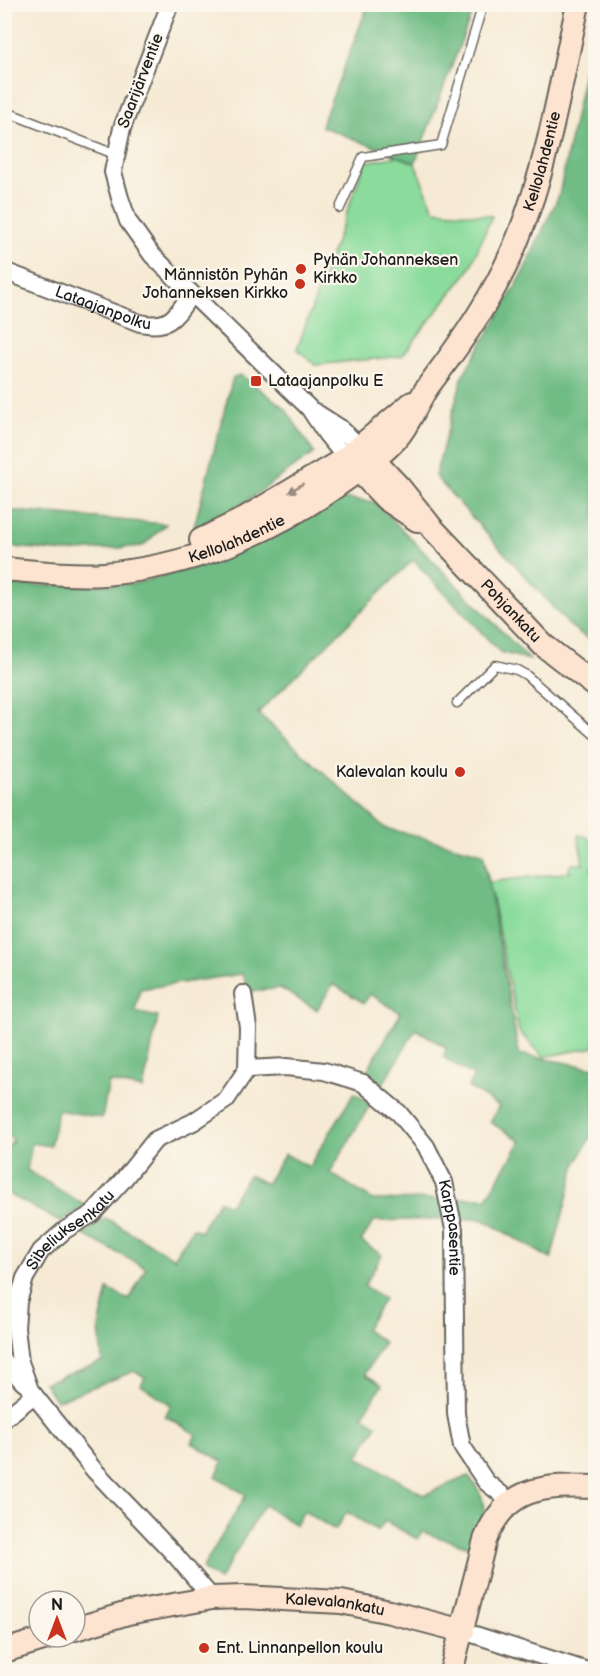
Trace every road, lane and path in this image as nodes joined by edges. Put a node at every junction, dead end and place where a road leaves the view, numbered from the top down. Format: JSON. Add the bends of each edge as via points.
{"nodes":[{"id":1,"x":170,"y":4,"type":"edge"},
{"id":2,"x":483,"y":4,"type":"edge"},
{"id":3,"x":578,"y":4,"type":"edge"},
{"id":4,"x":4,"y":111,"type":"edge"},
{"id":5,"x":117,"y":154,"type":"junction"},
{"id":6,"x":340,"y":208,"type":"dead end"},
{"id":7,"x":4,"y":271,"type":"edge"},
{"id":8,"x":191,"y":294,"type":"junction"},
{"id":9,"x":360,"y":459,"type":"junction"},
{"id":10,"x":317,"y":499,"type":"junction"},
{"id":11,"x":386,"y":499,"type":"junction"},
{"id":12,"x":432,"y":528,"type":"junction"},
{"id":13,"x":4,"y":558,"type":"edge"},
{"id":14,"x":4,"y":569,"type":"edge"},
{"id":15,"x":596,"y":686,"type":"edge"},
{"id":16,"x":457,"y":703,"type":"dead end"},
{"id":17,"x":596,"y":736,"type":"edge"},
{"id":18,"x":243,"y":994,"type":"dead end"},
{"id":19,"x":247,"y":1069,"type":"junction"},
{"id":20,"x":4,"y":1362,"type":"edge"},
{"id":21,"x":32,"y":1392,"type":"junction"},
{"id":22,"x":4,"y":1419,"type":"edge"},
{"id":23,"x":596,"y":1487,"type":"edge"},
{"id":24,"x":512,"y":1502,"type":"junction"},
{"id":25,"x":212,"y":1598,"type":"junction"},
{"id":26,"x":87,"y":1625,"type":"edge"},
{"id":27,"x":463,"y":1631,"type":"junction"},
{"id":28,"x":27,"y":1644,"type":"edge"},
{"id":29,"x":4,"y":1652,"type":"edge"},
{"id":30,"x":452,"y":1671,"type":"edge"},
{"id":31,"x":591,"y":1671,"type":"edge"}],
"edges":[{"from":1,"to":5,"type":"street","name":"Saarijärventie","via":[[122,129]]},
{"from":2,"to":6,"type":"lane","via":[[441,144],[363,157]]},
{"from":3,"to":9,"type":"main road","name":"Kellolahdentie","via":[[537,184],[518,238],[491,295],[420,397]]},
{"from":4,"to":5,"type":"lane"},
{"from":5,"to":8,"type":"street","name":"Saarijärventie","via":[[113,172],[128,221],[152,255]]},
{"from":7,"to":8,"type":"street","name":"Lataajanpolku","via":[[155,326],[171,320]]},
{"from":8,"to":9,"type":"street","name":"Saarijärventie","via":[[309,408],[340,428]]},
{"from":9,"to":10,"type":"main road","name":"Kellolahdentie"},
{"from":9,"to":11,"type":"main road","name":"Pohjankatu"},
{"from":9,"to":12,"type":"main road","name":"Pohjankatu","via":[[400,488]]},
{"from":9,"to":13,"type":"main road","name":"Kellolahdentie","one_way":true,"via":[[206,539],[164,552],[82,561]]},
{"from":10,"to":11,"type":"main road","via":[[352,493]]},
{"from":10,"to":14,"type":"main road","name":"Kellolahdentie","via":[[278,523],[212,552],[160,566],[103,574]]},
{"from":11,"to":12,"type":"main road","name":"Pohjankatu"},
{"from":12,"to":15,"type":"main road","name":"Pohjankatu","via":[[543,645]]},
{"from":16,"to":17,"type":"lane","via":[[495,665],[518,670]]},
{"from":18,"to":19,"type":"street","via":[[248,1027]]},
{"from":19,"to":21,"type":"street","name":"Sibeliuksenkatu","via":[[226,1100],[155,1140],[92,1214],[52,1240],[32,1263],[18,1302],[16,1328],[20,1362]]},
{"from":19,"to":24,"type":"street","name":"Karppasentie","via":[[286,1067],[324,1071],[363,1083],[399,1113],[426,1146],[444,1182],[454,1229],[456,1414],[462,1446],[486,1482]]},
{"from":20,"to":21,"type":"street"},
{"from":21,"to":22,"type":"street"},
{"from":21,"to":25,"type":"street","name":"Sibeliuksenkatu","via":[[94,1470]]},
{"from":23,"to":24,"type":"main road","via":[[541,1488]]},
{"from":24,"to":27,"type":"main road","via":[[492,1522],[485,1540]]},
{"from":25,"to":26,"type":"main road","name":"Kalevalankatu","via":[[128,1612]]},
{"from":25,"to":27,"type":"main road","name":"Kalevalankatu","via":[[341,1602]]},
{"from":27,"to":30,"type":"main road"},
{"from":27,"to":31,"type":"street","name":"Kalevalankatu"},
{"from":28,"to":29,"type":"main road"}]}
